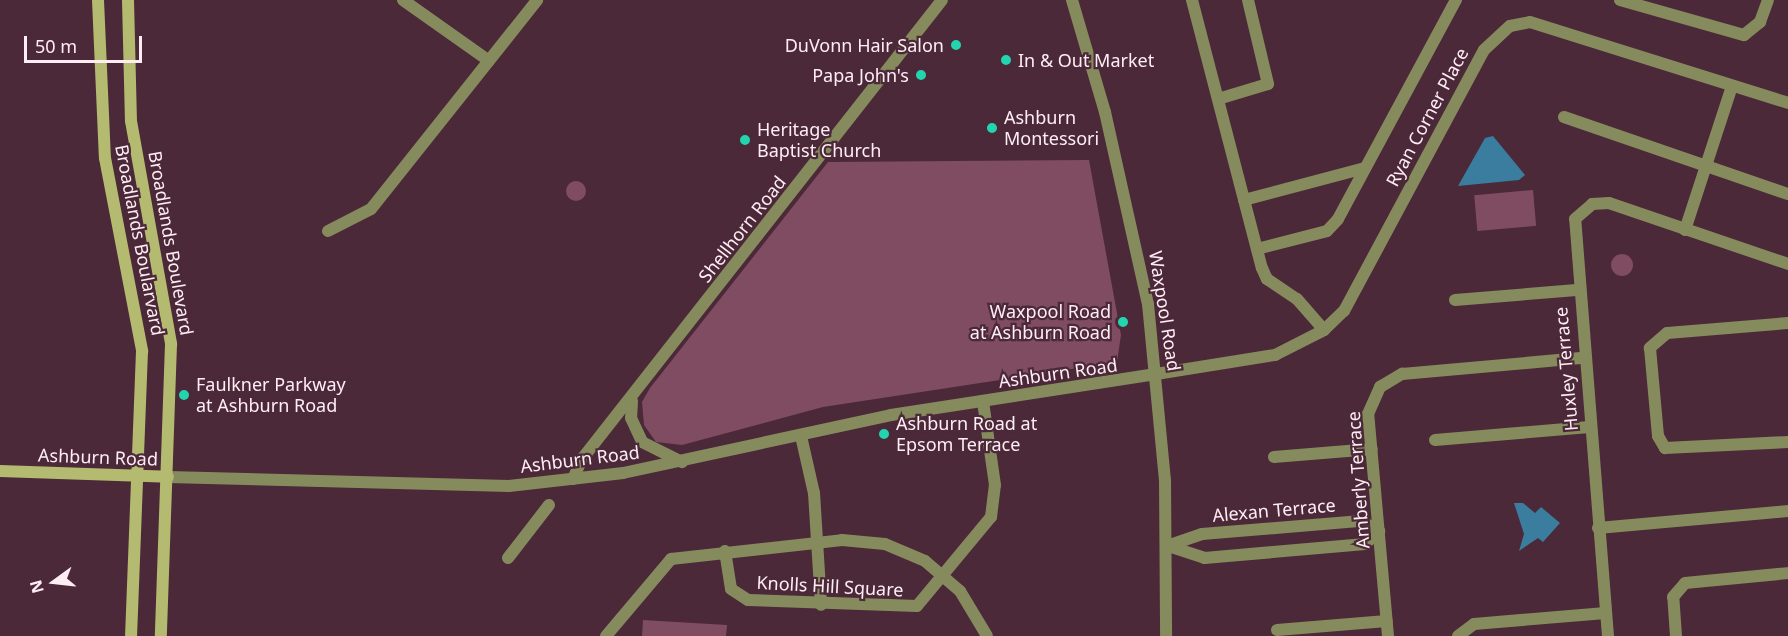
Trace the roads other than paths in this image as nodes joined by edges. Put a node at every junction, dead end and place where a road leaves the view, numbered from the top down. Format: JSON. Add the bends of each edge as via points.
{"nodes":[{"id":1,"x":98,"y":0,"type":"edge"},
{"id":2,"x":128,"y":0,"type":"edge"},
{"id":3,"x":403,"y":0,"type":"edge"},
{"id":4,"x":537,"y":0,"type":"edge"},
{"id":5,"x":942,"y":0,"type":"edge"},
{"id":6,"x":1072,"y":0,"type":"edge"},
{"id":7,"x":1192,"y":0,"type":"edge"},
{"id":8,"x":1248,"y":0,"type":"edge"},
{"id":9,"x":1456,"y":0,"type":"edge"},
{"id":10,"x":1620,"y":0,"type":"edge"},
{"id":11,"x":1768,"y":0,"type":"edge"},
{"id":12,"x":489,"y":61,"type":"junction"},
{"id":13,"x":1732,"y":86,"type":"junction"},
{"id":14,"x":1218,"y":99,"type":"junction"},
{"id":15,"x":1788,"y":103,"type":"edge"},
{"id":16,"x":1564,"y":117,"type":"dead end"},
{"id":17,"x":1707,"y":167,"type":"junction"},
{"id":18,"x":1365,"y":168,"type":"junction"},
{"id":19,"x":1788,"y":194,"type":"edge"},
{"id":20,"x":1244,"y":200,"type":"junction"},
{"id":21,"x":1685,"y":230,"type":"junction"},
{"id":22,"x":328,"y":231,"type":"dead end"},
{"id":23,"x":1257,"y":249,"type":"junction"},
{"id":24,"x":1788,"y":264,"type":"edge"},
{"id":25,"x":1577,"y":290,"type":"junction"},
{"id":26,"x":1455,"y":300,"type":"dead end"},
{"id":27,"x":1788,"y":323,"type":"edge"},
{"id":28,"x":1324,"y":330,"type":"junction"},
{"id":29,"x":1583,"y":358,"type":"junction"},
{"id":30,"x":1156,"y":374,"type":"junction"},
{"id":31,"x":632,"y":401,"type":"junction"},
{"id":32,"x":983,"y":402,"type":"junction"},
{"id":33,"x":1589,"y":427,"type":"junction"},
{"id":34,"x":801,"y":436,"type":"junction"},
{"id":35,"x":1435,"y":440,"type":"dead end"},
{"id":36,"x":1788,"y":442,"type":"edge"},
{"id":37,"x":1371,"y":449,"type":"junction"},
{"id":38,"x":1274,"y":457,"type":"dead end"},
{"id":39,"x":683,"y":463,"type":"junction"},
{"id":40,"x":0,"y":471,"type":"edge"},
{"id":41,"x":138,"y":477,"type":"junction"},
{"id":42,"x":168,"y":477,"type":"junction"},
{"id":43,"x":573,"y":479,"type":"junction"},
{"id":44,"x":549,"y":505,"type":"dead end"},
{"id":45,"x":1788,"y":511,"type":"edge"},
{"id":46,"x":1598,"y":528,"type":"junction"},
{"id":47,"x":1379,"y":531,"type":"junction"},
{"id":48,"x":820,"y":541,"type":"junction"},
{"id":49,"x":1167,"y":546,"type":"junction"},
{"id":50,"x":725,"y":551,"type":"junction"},
{"id":51,"x":508,"y":558,"type":"dead end"},
{"id":52,"x":1788,"y":573,"type":"edge"},
{"id":53,"x":945,"y":575,"type":"junction"},
{"id":54,"x":821,"y":605,"type":"junction"},
{"id":55,"x":1606,"y":613,"type":"junction"},
{"id":56,"x":1387,"y":621,"type":"junction"},
{"id":57,"x":1277,"y":630,"type":"dead end"},
{"id":58,"x":131,"y":636,"type":"edge"},
{"id":59,"x":161,"y":636,"type":"edge"},
{"id":60,"x":606,"y":636,"type":"edge"},
{"id":61,"x":987,"y":636,"type":"edge"},
{"id":62,"x":1166,"y":636,"type":"edge"},
{"id":63,"x":1388,"y":636,"type":"edge"},
{"id":64,"x":1458,"y":636,"type":"edge"},
{"id":65,"x":1608,"y":636,"type":"edge"},
{"id":66,"x":1676,"y":636,"type":"edge"}],
"edges":[{"from":1,"to":41,"type":"main road","name":"Broadlands Boularvard","via":[[100,119],[142,351]]},
{"from":2,"to":42,"type":"main road","name":"Broadlands Boulevard","via":[[131,121],[171,344]]},
{"from":3,"to":12,"type":"street"},
{"from":4,"to":12,"type":"street"},
{"from":5,"to":31,"type":"street","name":"Shellhorn Road"},
{"from":6,"to":30,"type":"street","name":"Waxpool Road","via":[[1133,228]]},
{"from":7,"to":14,"type":"street"},
{"from":8,"to":14,"type":"street","via":[[1268,84]]},
{"from":9,"to":18,"type":"street"},
{"from":10,"to":11,"type":"street","via":[[1744,35],[1760,22]]},
{"from":12,"to":22,"type":"street","via":[[371,209]]},
{"from":13,"to":15,"type":"street","name":"Ryan Corner Place"},
{"from":13,"to":17,"type":"street"},
{"from":13,"to":28,"type":"street","name":"Ryan Corner Place","via":[[1530,22],[1498,31],[1344,311]]},
{"from":14,"to":20,"type":"street"},
{"from":16,"to":17,"type":"street"},
{"from":17,"to":19,"type":"street"},
{"from":17,"to":21,"type":"street"},
{"from":18,"to":20,"type":"street"},
{"from":18,"to":23,"type":"street","via":[[1327,231]]},
{"from":20,"to":23,"type":"street"},
{"from":21,"to":24,"type":"street"},
{"from":21,"to":25,"type":"street","name":"Huxley Terrace","via":[[1610,203],[1587,206],[1572,230]]},
{"from":23,"to":28,"type":"street","via":[[1267,279],[1297,299]]},
{"from":25,"to":26,"type":"street"},
{"from":25,"to":29,"type":"street","name":"Huxley Terrace"},
{"from":27,"to":36,"type":"street","via":[[1667,333],[1650,348],[1658,436],[1665,448]]},
{"from":28,"to":30,"type":"street","name":"Ryan Corner Place","via":[[1275,355]]},
{"from":29,"to":33,"type":"street","name":"Huxley Terrace"},
{"from":29,"to":37,"type":"street","name":"Amberly Terrace","via":[[1390,378],[1371,400]]},
{"from":30,"to":32,"type":"street","name":"Ashburn Road"},
{"from":30,"to":49,"type":"street","name":"Waxpool Road"},
{"from":31,"to":39,"type":"street","via":[[632,418],[642,442]]},
{"from":31,"to":43,"type":"street","name":"Shellhorn Road","via":[[582,459]]},
{"from":32,"to":34,"type":"street","name":"Ashburn Road"},
{"from":32,"to":53,"type":"street","name":"Knolls Hill Square","via":[[994,506],[986,526]]},
{"from":33,"to":35,"type":"street"},
{"from":33,"to":46,"type":"street","name":"Huxley Terrace"},
{"from":34,"to":39,"type":"street","name":"Ashburn Road"},
{"from":34,"to":48,"type":"street"},
{"from":37,"to":38,"type":"street"},
{"from":37,"to":47,"type":"street","name":"Amberly Terrace"},
{"from":39,"to":43,"type":"street","name":"Ashburn Road"},
{"from":40,"to":41,"type":"main road","name":"Ashburn Road"},
{"from":41,"to":42,"type":"main road","name":"Ashburn Road"},
{"from":41,"to":58,"type":"main road"},
{"from":42,"to":43,"type":"street","name":"Ashburn Road","via":[[467,487]]},
{"from":42,"to":59,"type":"main road","name":"Broadlands Boulevard"},
{"from":44,"to":51,"type":"street"},
{"from":45,"to":46,"type":"street"},
{"from":46,"to":55,"type":"street","name":"Huxley Terrace"},
{"from":47,"to":49,"type":"street","name":"Alexan Terrace","via":[[1361,521],[1202,534]]},
{"from":47,"to":49,"type":"street","via":[[1365,544],[1205,558]]},
{"from":47,"to":56,"type":"street","name":"Amberly Terrace"},
{"from":48,"to":50,"type":"street"},
{"from":48,"to":53,"type":"street","via":[[885,544]]},
{"from":48,"to":54,"type":"street"},
{"from":49,"to":62,"type":"street","name":"Waxpool Road"},
{"from":50,"to":54,"type":"street","name":"Knolls Hill Square","via":[[728,579],[738,597]]},
{"from":50,"to":60,"type":"street","via":[[684,555],[662,566]]},
{"from":52,"to":66,"type":"street","via":[[1684,583],[1673,597]]},
{"from":53,"to":54,"type":"street","name":"Knolls Hill Square","via":[[912,608]]},
{"from":53,"to":61,"type":"street","via":[[969,601]]},
{"from":55,"to":64,"type":"street","via":[[1474,624]]},
{"from":55,"to":65,"type":"street","name":"Huxley Terrace"},
{"from":56,"to":57,"type":"street"},
{"from":56,"to":63,"type":"street","name":"Amberly Terrace"}]}
